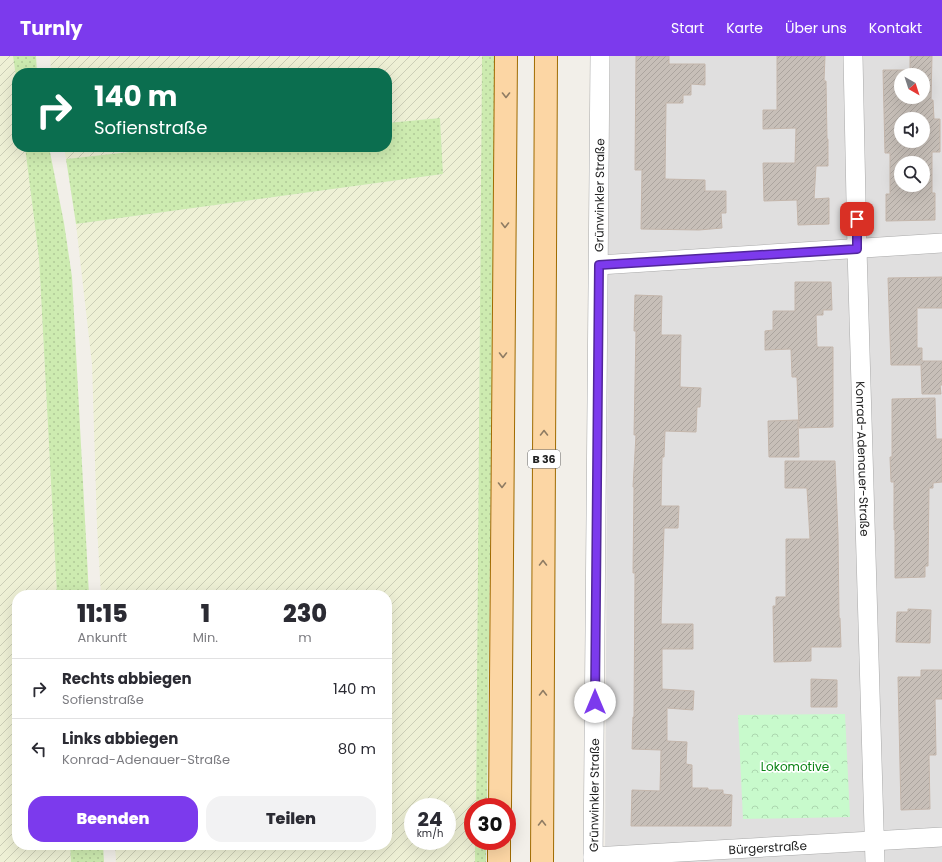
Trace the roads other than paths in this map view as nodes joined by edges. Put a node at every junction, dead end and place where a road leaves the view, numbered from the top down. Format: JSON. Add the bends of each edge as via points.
{"nodes":[{"id":1,"x":506,"y":56,"type":"edge"},
{"id":2,"x":546,"y":56,"type":"edge"},
{"id":3,"x":600,"y":56,"type":"edge"},
{"id":4,"x":853,"y":56,"type":"edge"},
{"id":5,"x":942,"y":243,"type":"edge"},
{"id":6,"x":857,"y":249,"type":"junction"},
{"id":7,"x":599,"y":265,"type":"junction"},
{"id":8,"x":500,"y":798,"type":"edge"},
{"id":9,"x":942,"y":837,"type":"edge"},
{"id":10,"x":874,"y":840,"type":"junction"},
{"id":11,"x":499,"y":850,"type":"edge"},
{"id":12,"x":593,"y":860,"type":"edge"},
{"id":13,"x":499,"y":862,"type":"edge"},
{"id":14,"x":542,"y":862,"type":"edge"},
{"id":15,"x":875,"y":862,"type":"edge"}],
"edges":[{"from":1,"to":8,"type":"main road","one_way":true},
{"from":14,"to":2,"type":"main road","number":"B 36","one_way":true},
{"from":3,"to":7,"type":"street","name":"Grünwinkler Straße"},
{"from":4,"to":6,"type":"street","name":"Konrad-Adenauer-Straße"},
{"from":5,"to":6,"type":"street"},
{"from":6,"to":7,"type":"street"},
{"from":6,"to":10,"type":"street","name":"Konrad-Adenauer-Straße"},
{"from":7,"to":12,"type":"street","name":"Grünwinkler Straße"},
{"from":9,"to":10,"type":"street","name":"Bürgerstraße"},
{"from":10,"to":12,"type":"street","name":"Bürgerstraße"},
{"from":10,"to":15,"type":"street","name":"Konrad-Adenauer-Straße"},
{"from":11,"to":13,"type":"main road"}]}
